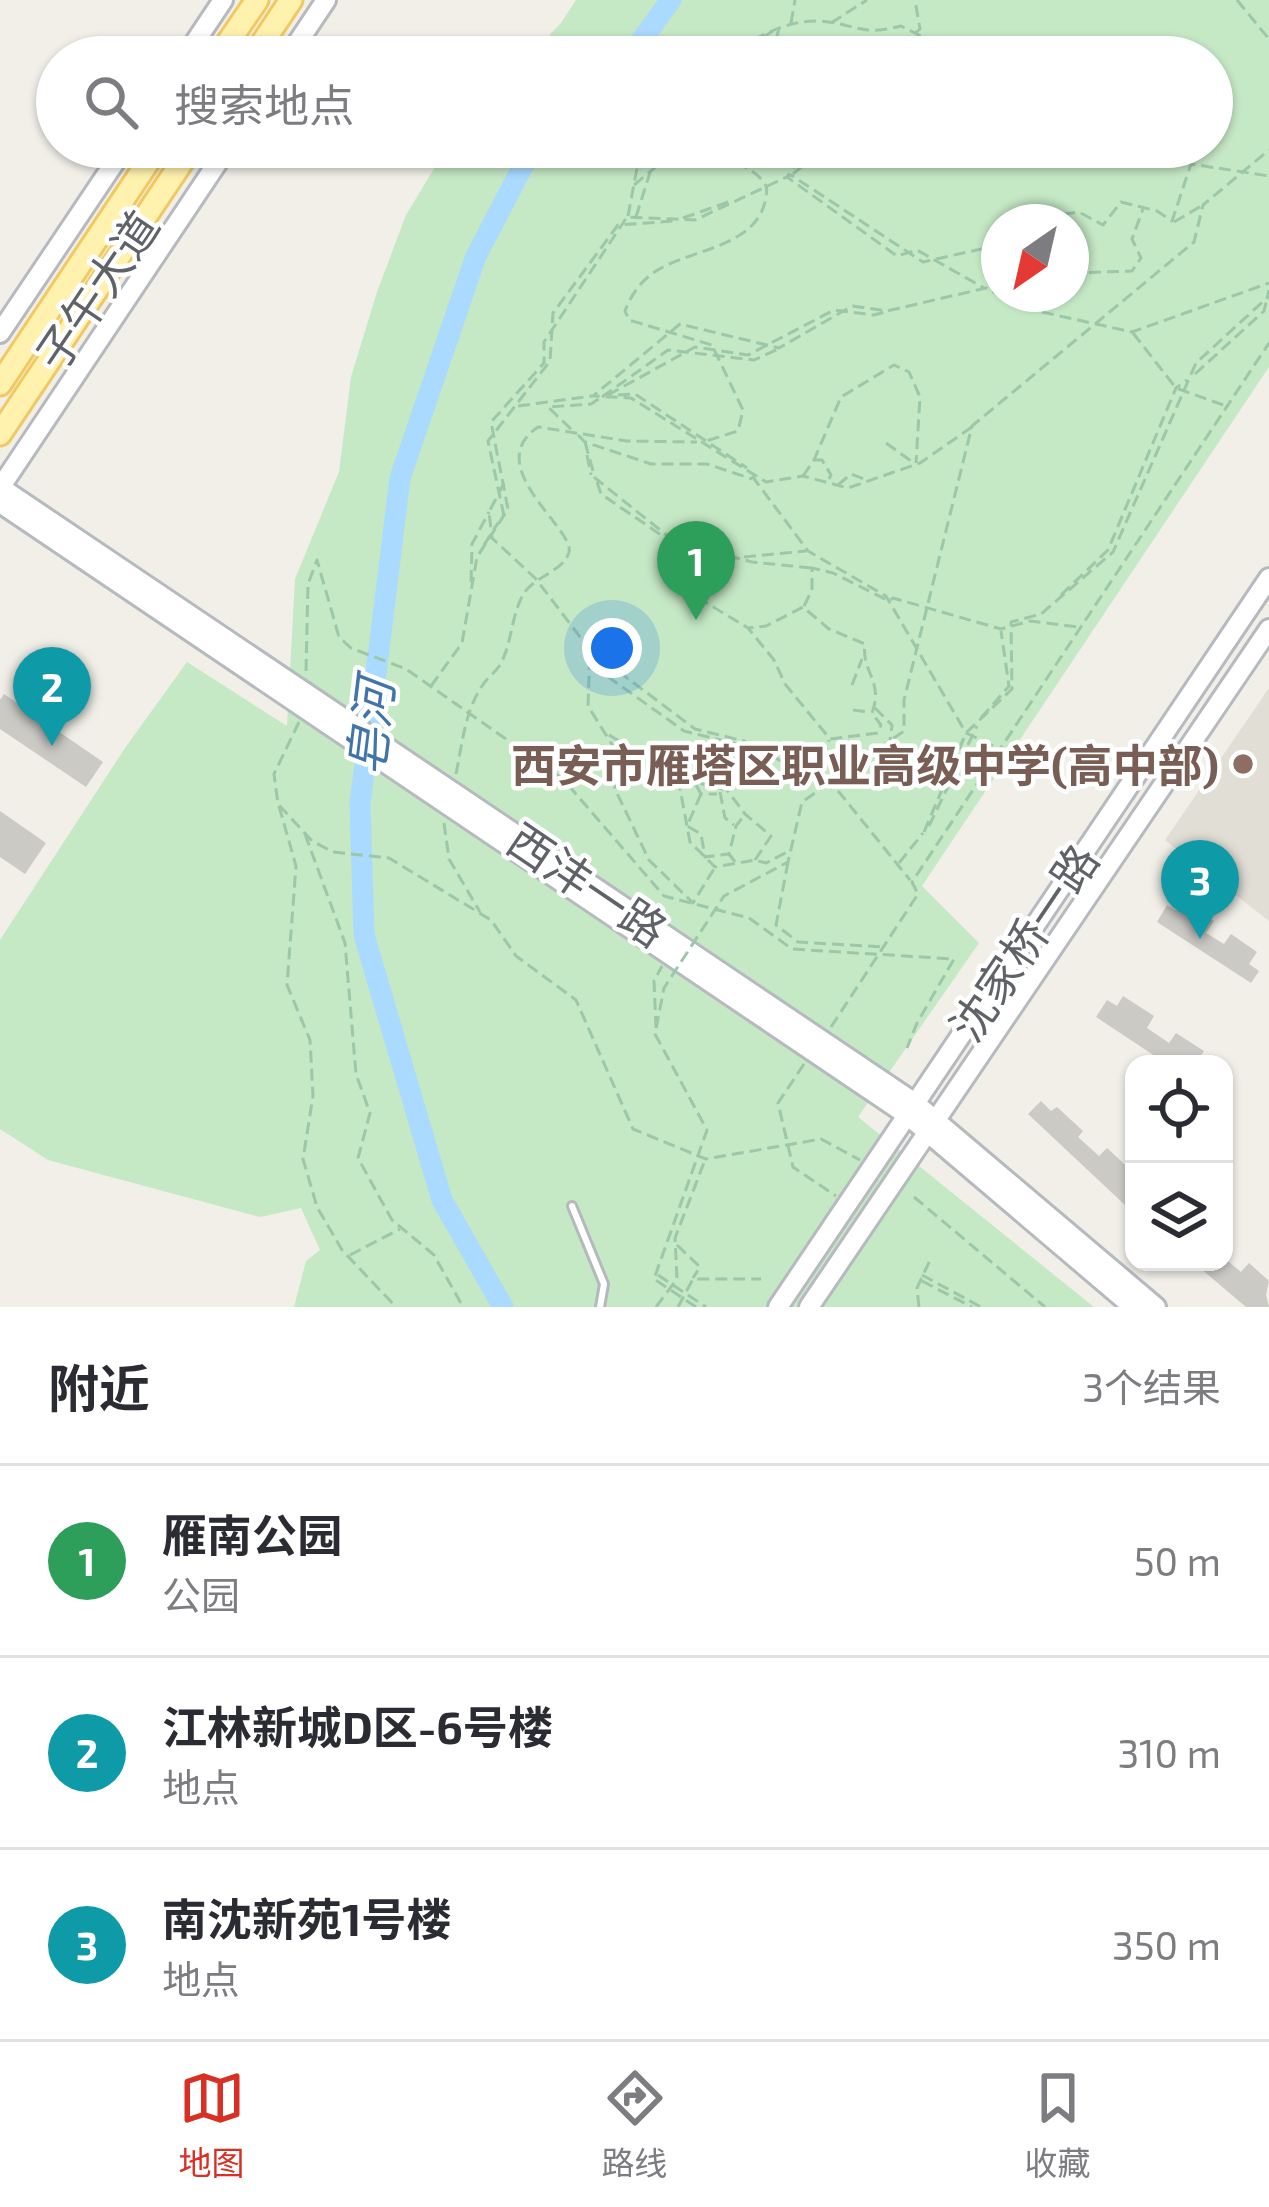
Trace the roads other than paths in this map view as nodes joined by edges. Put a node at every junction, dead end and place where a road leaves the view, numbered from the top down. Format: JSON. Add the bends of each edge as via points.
{"nodes":[{"id":1,"x":223,"y":0,"type":"edge"},
{"id":2,"x":256,"y":0,"type":"edge"},
{"id":3,"x":291,"y":0,"type":"edge"},
{"id":4,"x":326,"y":0,"type":"edge"},
{"id":5,"x":199,"y":36,"type":"edge"},
{"id":6,"x":232,"y":36,"type":"edge"},
{"id":7,"x":267,"y":36,"type":"edge"},
{"id":8,"x":302,"y":36,"type":"edge"},
{"id":9,"x":111,"y":168,"type":"edge"},
{"id":10,"x":144,"y":168,"type":"edge"},
{"id":11,"x":178,"y":168,"type":"edge"},
{"id":12,"x":214,"y":168,"type":"edge"},
{"id":13,"x":0,"y":333,"type":"edge"},
{"id":14,"x":0,"y":384,"type":"edge"},
{"id":15,"x":0,"y":434,"type":"edge"},
{"id":16,"x":0,"y":488,"type":"edge"},
{"id":17,"x":0,"y":503,"type":"edge"},
{"id":18,"x":1269,"y":578,"type":"edge"},
{"id":19,"x":1269,"y":628,"type":"edge"},
{"id":20,"x":309,"y":704,"type":"junction"},
{"id":21,"x":450,"y":800,"type":"junction"},
{"id":22,"x":818,"y":1046,"type":"junction"},
{"id":23,"x":911,"y":1109,"type":"junction"},
{"id":24,"x":931,"y":1126,"type":"junction"},
{"id":25,"x":572,"y":1206,"type":"dead end"},
{"id":26,"x":600,"y":1307,"type":"edge"},
{"id":27,"x":778,"y":1307,"type":"edge"},
{"id":28,"x":808,"y":1307,"type":"edge"},
{"id":29,"x":1133,"y":1307,"type":"edge"},
{"id":30,"x":1156,"y":1307,"type":"edge"}],
"edges":[{"from":1,"to":5,"type":"main road"},
{"from":2,"to":6,"type":"main road"},
{"from":3,"to":7,"type":"main road"},
{"from":4,"to":8,"type":"main road"},
{"from":9,"to":13,"type":"main road"},
{"from":10,"to":14,"type":"main road","name":"子午大道"},
{"from":11,"to":15,"type":"main road","name":"子午大道"},
{"from":12,"to":16,"type":"main road"},
{"from":16,"to":20,"type":"main road","name":"西沣一路"},
{"from":17,"to":20,"type":"main road","name":"西沣一路"},
{"from":18,"to":23,"type":"main road","name":"沈家桥一路"},
{"from":19,"to":24,"type":"main road","name":"沈家桥一路"},
{"from":20,"to":21,"type":"main road","name":"西沣一路"},
{"from":21,"to":22,"type":"main road","name":"西沣一路"},
{"from":21,"to":22,"type":"main road","name":"西沣一路","via":[[668,954]]},
{"from":22,"to":23,"type":"main road","name":"西沣一路"},
{"from":23,"to":24,"type":"main road","name":"西沣一路"},
{"from":23,"to":27,"type":"main road","name":"沈家桥一路"},
{"from":24,"to":28,"type":"main road","name":"沈家桥一路"},
{"from":24,"to":29,"type":"main road","name":"西沣一路"},
{"from":24,"to":30,"type":"main road","name":"西沣一路"},
{"from":25,"to":26,"type":"lane","via":[[604,1284]]}]}
